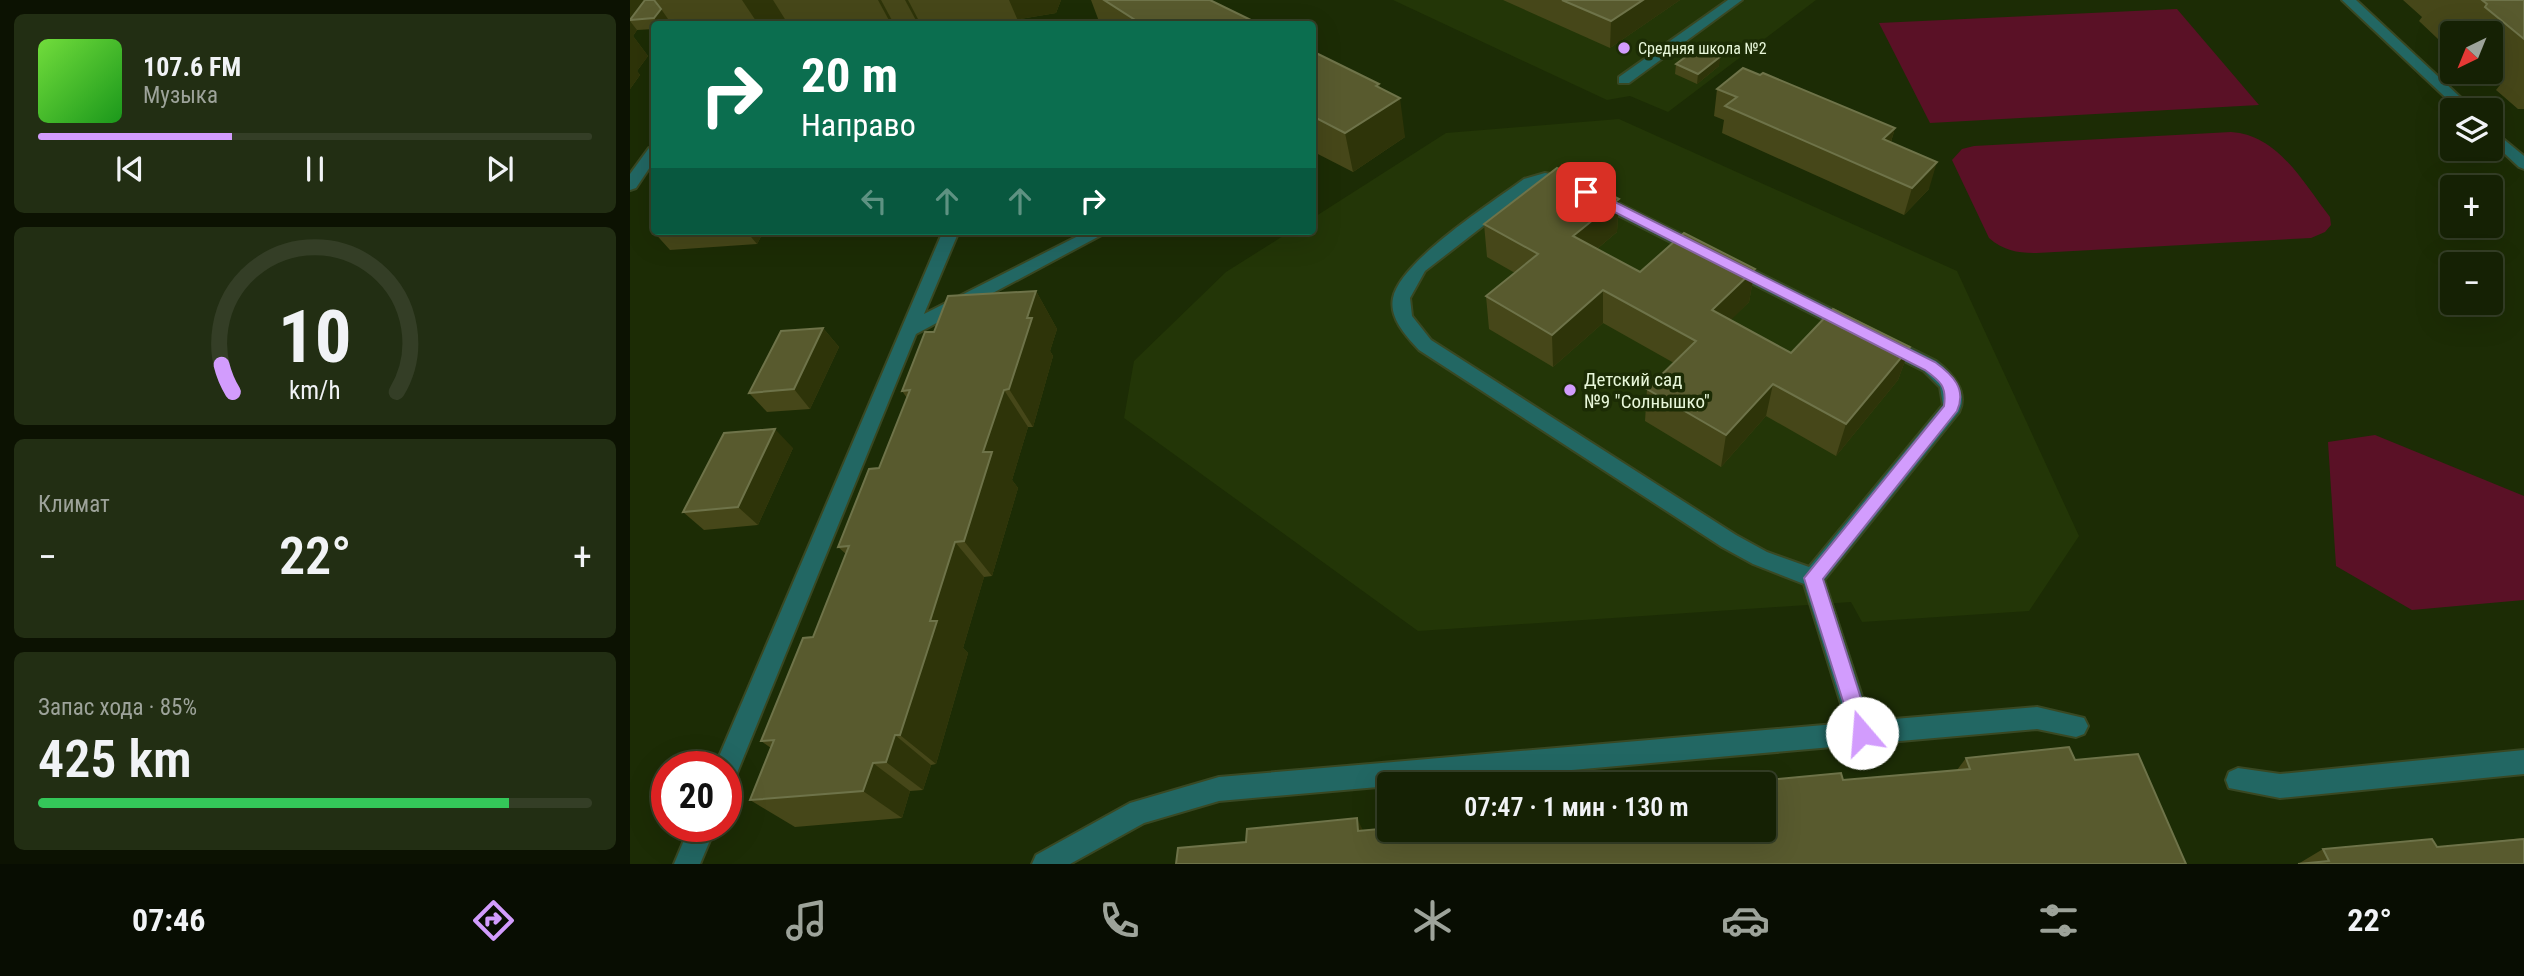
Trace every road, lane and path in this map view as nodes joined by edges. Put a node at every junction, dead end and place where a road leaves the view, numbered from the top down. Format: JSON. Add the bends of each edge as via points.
{"nodes":[{"id":1,"x":1736,"y":0,"type":"edge"},
{"id":2,"x":2348,"y":0,"type":"edge"},
{"id":3,"x":1624,"y":80,"type":"dead end"},
{"id":4,"x":2454,"y":98,"type":"edge"},
{"id":5,"x":2503,"y":144,"type":"edge"},
{"id":6,"x":651,"y":155,"type":"edge"},
{"id":7,"x":2524,"y":164,"type":"edge"},
{"id":8,"x":630,"y":185,"type":"edge"},
{"id":9,"x":949,"y":235,"type":"edge"},
{"id":10,"x":1093,"y":235,"type":"edge"},
{"id":11,"x":909,"y":330,"type":"junction"},
{"id":12,"x":1813,"y":578,"type":"junction"},
{"id":13,"x":2076,"y":726,"type":"dead end"},
{"id":14,"x":1862,"y":733,"type":"junction"},
{"id":15,"x":734,"y":751,"type":"edge"},
{"id":16,"x":2524,"y":762,"type":"edge"},
{"id":17,"x":2238,"y":780,"type":"dead end"},
{"id":18,"x":696,"y":842,"type":"edge"},
{"id":19,"x":687,"y":864,"type":"edge"},
{"id":20,"x":1045,"y":864,"type":"edge"}],
"edges":[{"from":1,"to":3,"type":"lane"},
{"from":2,"to":4,"type":"lane"},
{"from":5,"to":7,"type":"lane"},
{"from":6,"to":8,"type":"lane"},
{"from":9,"to":11,"type":"lane"},
{"from":10,"to":11,"type":"lane"},
{"from":11,"to":15,"type":"lane"},
{"from":12,"to":12,"type":"lane","via":[[1729,541],[1424,345],[1402,314],[1400,297],[1405,283],[1419,267],[1530,182],[1562,180],[1939,372],[1954,391],[1952,407]]},
{"from":12,"to":14,"type":"lane"},
{"from":13,"to":14,"type":"lane","via":[[2037,718]]},
{"from":14,"to":20,"type":"lane","via":[[1219,789],[1139,812]]},
{"from":16,"to":17,"type":"lane","via":[[2280,786]]},
{"from":18,"to":19,"type":"lane"}]}
